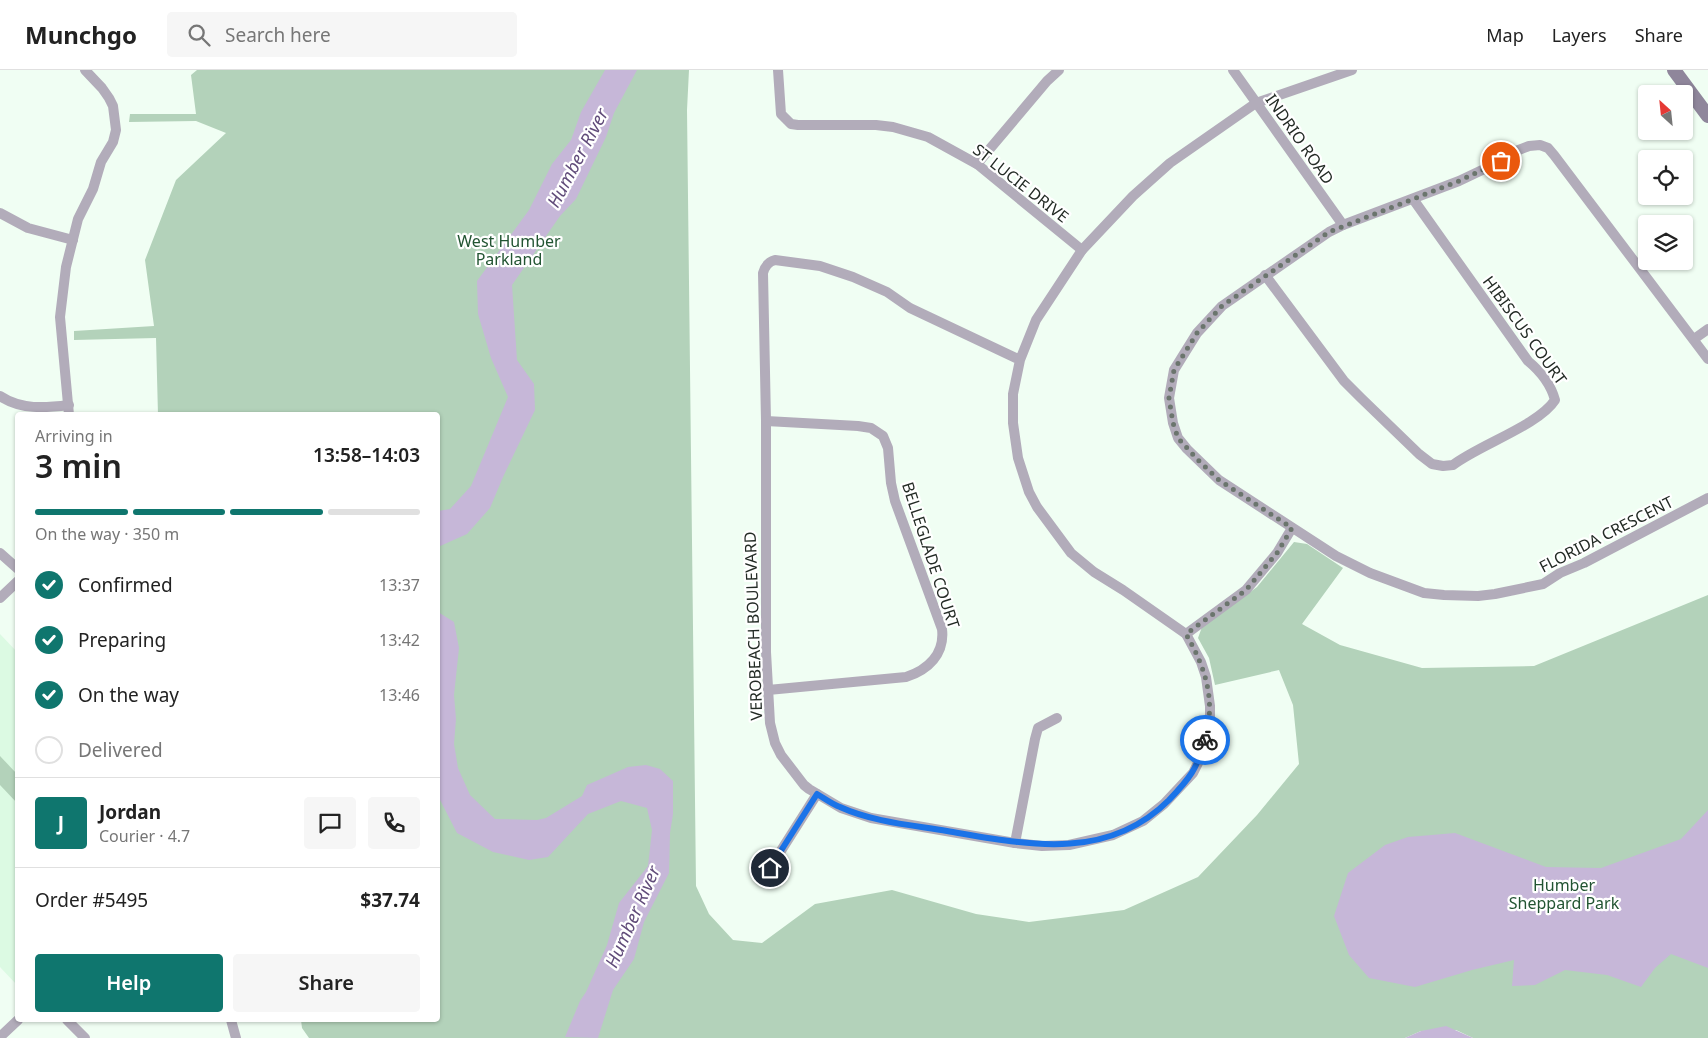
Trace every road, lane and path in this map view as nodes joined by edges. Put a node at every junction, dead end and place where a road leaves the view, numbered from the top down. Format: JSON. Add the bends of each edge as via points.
{"nodes":[{"id":1,"x":85,"y":70,"type":"edge"},
{"id":2,"x":778,"y":70,"type":"edge"},
{"id":3,"x":1058,"y":70,"type":"edge"},
{"id":4,"x":1233,"y":70,"type":"edge"},
{"id":5,"x":1352,"y":70,"type":"edge"},
{"id":6,"x":1674,"y":70,"type":"edge"},
{"id":7,"x":1256,"y":103,"type":"junction"},
{"id":8,"x":1708,"y":116,"type":"edge"},
{"id":9,"x":977,"y":164,"type":"junction"},
{"id":10,"x":1413,"y":199,"type":"junction"},
{"id":11,"x":0,"y":213,"type":"edge"},
{"id":12,"x":1343,"y":225,"type":"junction"},
{"id":13,"x":73,"y":240,"type":"junction"},
{"id":14,"x":1082,"y":250,"type":"junction"},
{"id":15,"x":1265,"y":275,"type":"junction"},
{"id":16,"x":1708,"y":329,"type":"edge"},
{"id":17,"x":1694,"y":339,"type":"junction"},
{"id":18,"x":1706,"y":353,"type":"edge"},
{"id":19,"x":1020,"y":360,"type":"junction"},
{"id":20,"x":0,"y":396,"type":"edge"},
{"id":21,"x":69,"y":410,"type":"edge"},
{"id":22,"x":766,"y":422,"type":"junction"},
{"id":23,"x":1708,"y":498,"type":"edge"},
{"id":24,"x":1292,"y":528,"type":"junction"},
{"id":25,"x":0,"y":553,"type":"edge"},
{"id":26,"x":15,"y":566,"type":"edge"},
{"id":27,"x":15,"y":584,"type":"edge"},
{"id":28,"x":0,"y":598,"type":"edge"},
{"id":29,"x":1186,"y":634,"type":"junction"},
{"id":30,"x":768,"y":690,"type":"junction"},
{"id":31,"x":1056,"y":718,"type":"dead end"},
{"id":32,"x":817,"y":794,"type":"junction"},
{"id":33,"x":1016,"y":843,"type":"junction"},
{"id":34,"x":770,"y":868,"type":"dead end"},
{"id":35,"x":16,"y":1022,"type":"edge"},
{"id":36,"x":69,"y":1022,"type":"edge"},
{"id":37,"x":232,"y":1022,"type":"edge"},
{"id":38,"x":0,"y":1037,"type":"edge"},
{"id":39,"x":85,"y":1038,"type":"edge"},
{"id":40,"x":236,"y":1038,"type":"edge"}],
"edges":[{"from":1,"to":13,"type":"street","via":[[109,98],[116,130],[114,142],[101,162],[93,189],[78,219]]},
{"from":2,"to":9,"type":"street","name":"ST LUCIE DRIVE","via":[[781,114],[791,124],[892,127],[928,137]]},
{"from":3,"to":9,"type":"street"},
{"from":4,"to":7,"type":"street","name":"INDRIO ROAD"},
{"from":5,"to":7,"type":"street","name":"VEROBEACH BOULEVARD"},
{"from":6,"to":8,"type":"main road"},
{"from":7,"to":12,"type":"street","name":"INDRIO ROAD"},
{"from":7,"to":14,"type":"street","name":"VEROBEACH BOULEVARD","via":[[1170,163]]},
{"from":9,"to":14,"type":"street","name":"ST LUCIE DRIVE"},
{"from":10,"to":12,"type":"street","name":"FLORIDA CRESCENT"},
{"from":10,"to":15,"type":"street","name":"HIBISCUS COURT","via":[[1528,361],[1545,379],[1555,400],[1534,419],[1453,465],[1432,464],[1419,454],[1344,381]]},
{"from":10,"to":17,"type":"street","name":"FLORIDA CRESCENT","via":[[1459,181],[1529,146],[1548,148]]},
{"from":11,"to":13,"type":"street","via":[[28,228]]},
{"from":12,"to":15,"type":"street","name":"FLORIDA CRESCENT"},
{"from":13,"to":21,"type":"street","via":[[60,317]]},
{"from":14,"to":19,"type":"street","name":"VEROBEACH BOULEVARD","via":[[1036,320]]},
{"from":15,"to":24,"type":"street","name":"FLORIDA CRESCENT","via":[[1222,306],[1197,333],[1174,370],[1169,398],[1178,438],[1187,449],[1219,480]]},
{"from":16,"to":17,"type":"street"},
{"from":17,"to":18,"type":"street","name":"FLORIDA CRESCENT"},
{"from":19,"to":22,"type":"street","name":"VEROBEACH BOULEVARD","via":[[910,308],[887,292],[838,271],[771,261],[763,273]]},
{"from":19,"to":29,"type":"street","name":"VEROBEACH BOULEVARD","via":[[1013,394],[1013,423],[1018,458],[1037,507],[1071,553]]},
{"from":20,"to":21,"type":"street","via":[[32,407]]},
{"from":22,"to":30,"type":"street","name":"VEROBEACH BOULEVARD"},
{"from":22,"to":30,"type":"street","name":"BELLEGLADE COURT","via":[[858,426],[871,428],[883,436],[888,448],[895,501],[943,639],[938,653],[927,667],[906,677]]},
{"from":23,"to":24,"type":"street","name":"FLORIDA CRESCENT","via":[[1543,584],[1478,596],[1424,593],[1370,573]]},
{"from":24,"to":29,"type":"street","via":[[1277,553],[1246,590]]},
{"from":25,"to":26,"type":"street"},
{"from":27,"to":28,"type":"street"},
{"from":29,"to":33,"type":"street","name":"VEROBEACH BOULEVARD","via":[[1206,677],[1210,706],[1210,720],[1193,773],[1144,822],[1113,836],[1069,845]]},
{"from":30,"to":32,"type":"street","name":"VEROBEACH BOULEVARD","via":[[775,743],[788,766],[804,785]]},
{"from":31,"to":33,"type":"street","via":[[1038,728],[1034,739]]},
{"from":32,"to":33,"type":"street","name":"VEROBEACH BOULEVARD","via":[[841,808],[871,818]]},
{"from":32,"to":34,"type":"street"},
{"from":35,"to":38,"type":"street"},
{"from":36,"to":39,"type":"street"},
{"from":37,"to":40,"type":"street"}]}
